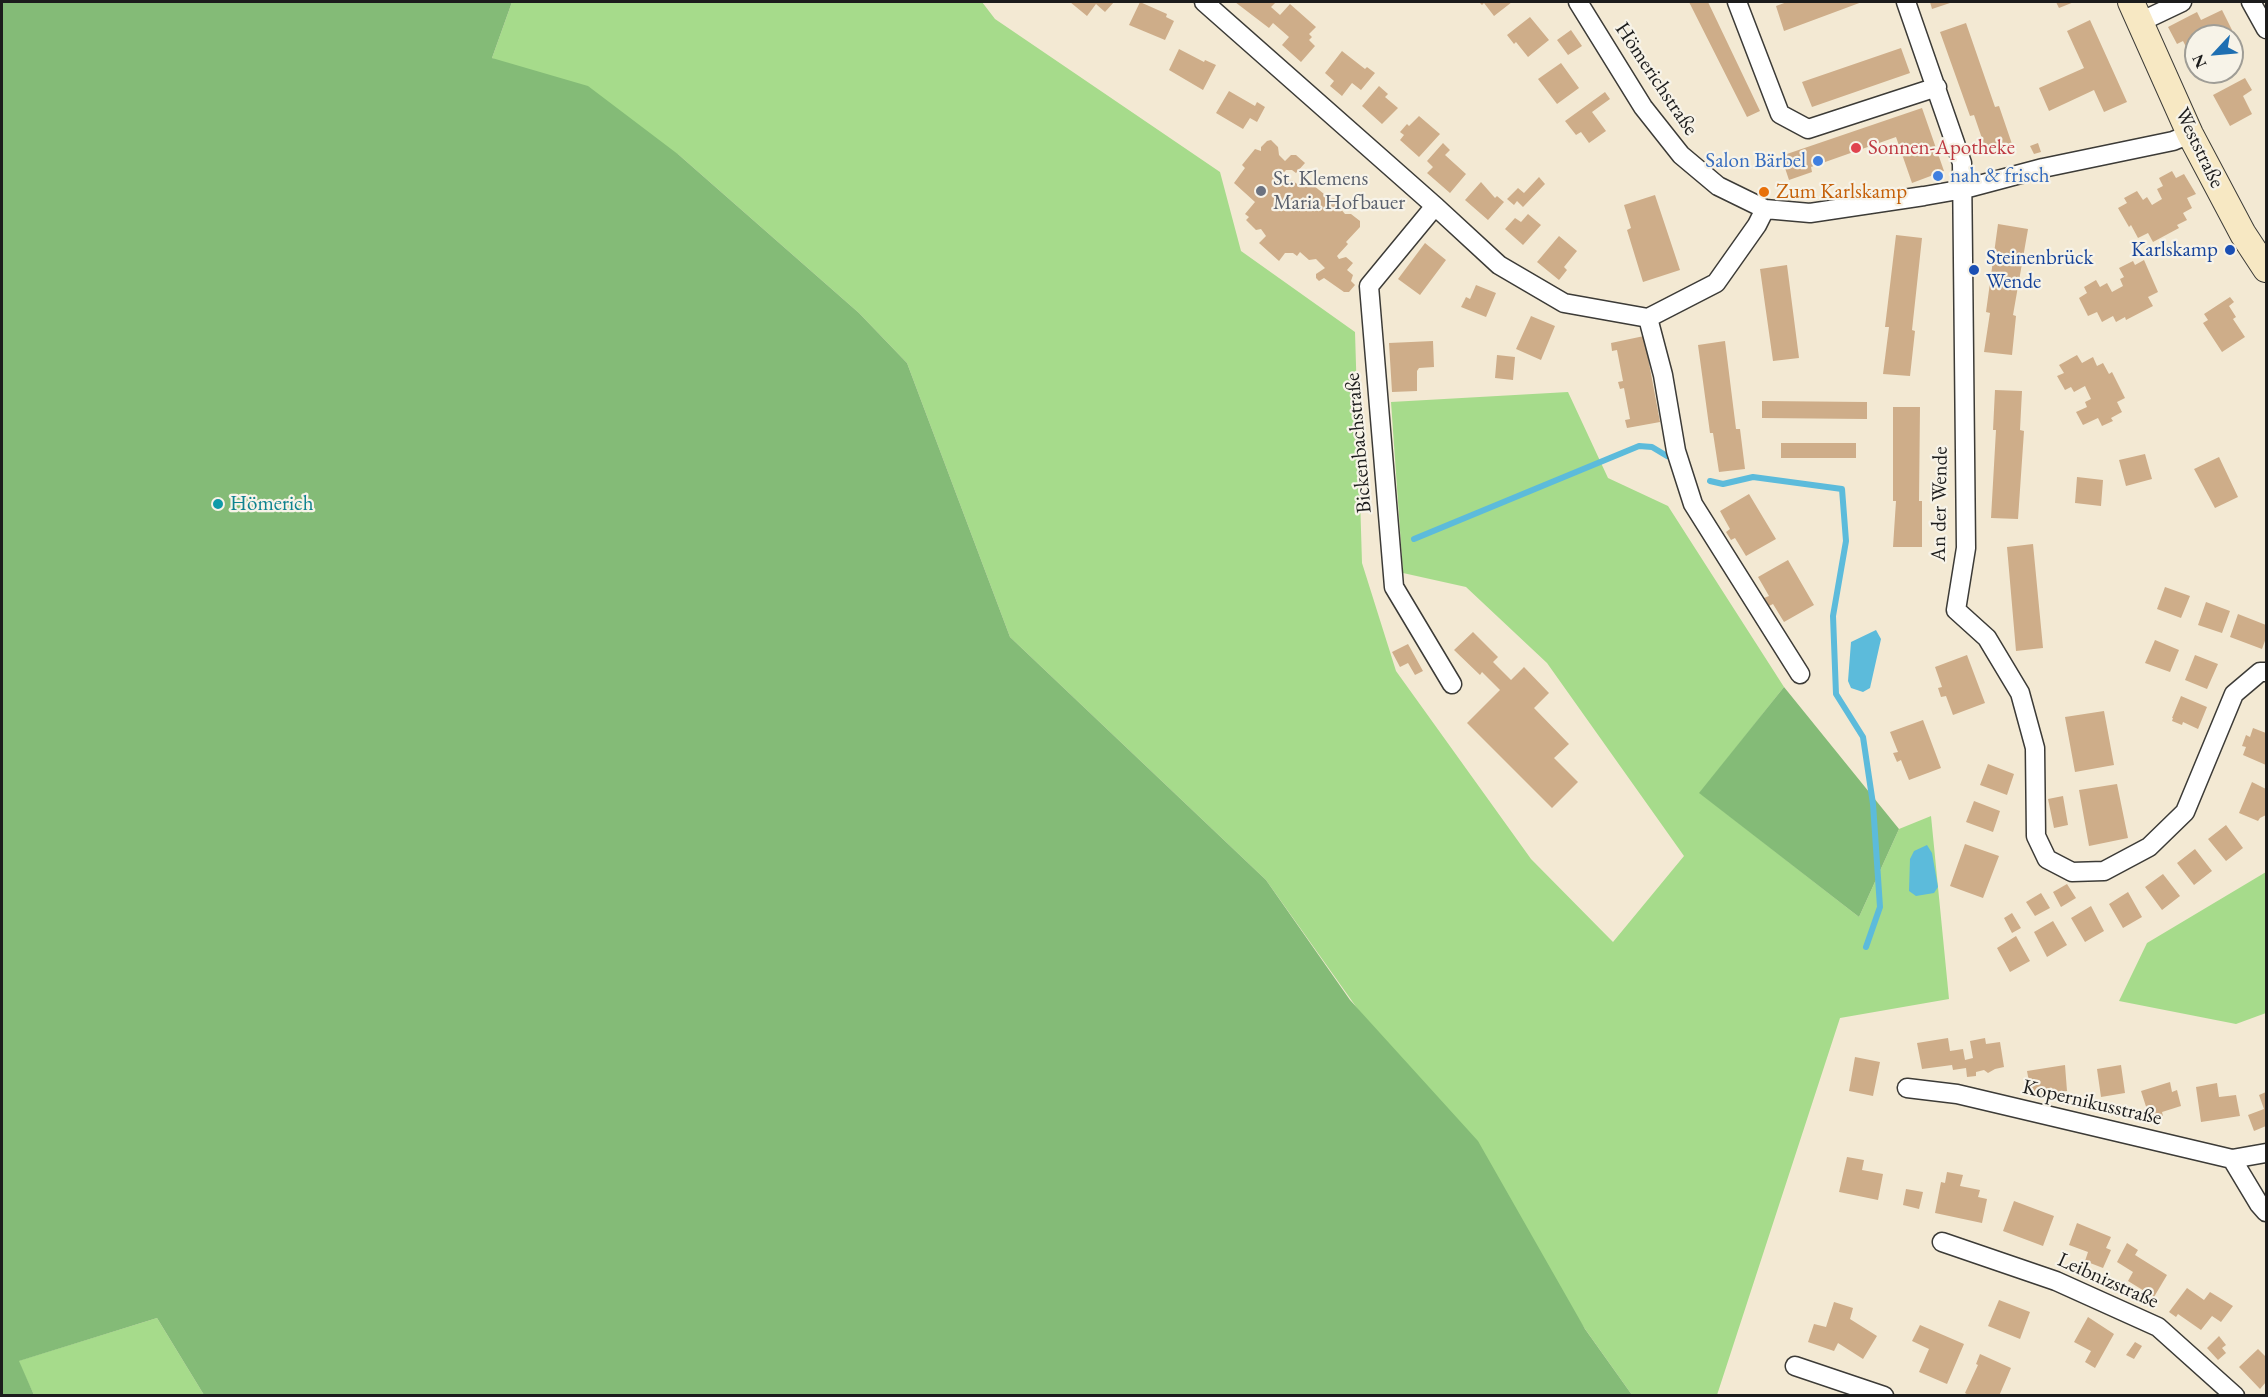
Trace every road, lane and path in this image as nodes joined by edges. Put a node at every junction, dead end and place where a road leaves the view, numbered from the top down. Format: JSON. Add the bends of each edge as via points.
{"nodes":[{"id":1,"x":1204,"y":2,"type":"edge"},
{"id":2,"x":1578,"y":2,"type":"edge"},
{"id":3,"x":1737,"y":2,"type":"edge"},
{"id":4,"x":1906,"y":2,"type":"edge"},
{"id":5,"x":2182,"y":2,"type":"edge"},
{"id":6,"x":2251,"y":2,"type":"edge"},
{"id":7,"x":2136,"y":12,"type":"edge"},
{"id":8,"x":2266,"y":29,"type":"edge"},
{"id":9,"x":1937,"y":87,"type":"junction"},
{"id":10,"x":2190,"y":134,"type":"junction"},
{"id":11,"x":1964,"y":189,"type":"junction"},
{"id":12,"x":1436,"y":206,"type":"junction"},
{"id":13,"x":1765,"y":209,"type":"junction"},
{"id":14,"x":2266,"y":269,"type":"edge"},
{"id":15,"x":1648,"y":318,"type":"junction"},
{"id":16,"x":2266,"y":672,"type":"edge"},
{"id":17,"x":1800,"y":674,"type":"dead end"},
{"id":18,"x":1452,"y":684,"type":"dead end"},
{"id":19,"x":1907,"y":1088,"type":"dead end"},
{"id":20,"x":2266,"y":1153,"type":"edge"},
{"id":21,"x":2232,"y":1159,"type":"junction"},
{"id":22,"x":2266,"y":1212,"type":"edge"},
{"id":23,"x":1942,"y":1242,"type":"dead end"},
{"id":24,"x":1795,"y":1366,"type":"dead end"},
{"id":25,"x":1884,"y":1395,"type":"edge"},
{"id":26,"x":2235,"y":1395,"type":"edge"}],
"edges":[{"from":1,"to":12,"type":"street"},
{"from":2,"to":13,"type":"street","name":"Hömerichstraße","via":[[1643,107],[1681,155],[1718,186]]},
{"from":3,"to":9,"type":"street","via":[[1780,114],[1808,129]]},
{"from":4,"to":9,"type":"street"},
{"from":5,"to":7,"type":"street","name":"Weststraße"},
{"from":6,"to":8,"type":"street"},
{"from":7,"to":10,"type":"main road","name":"Weststraße"},
{"from":9,"to":11,"type":"street","via":[[1962,163]]},
{"from":10,"to":11,"type":"street","name":"Hömerichstraße"},
{"from":10,"to":14,"type":"main road","name":"Weststraße"},
{"from":11,"to":13,"type":"street","name":"Hömerichstraße","via":[[1810,213]]},
{"from":11,"to":16,"type":"street","name":"An der Wende","via":[[1966,548],[1956,610],[1987,638],[2020,693],[2035,748],[2036,836],[2047,859],[2072,872],[2104,871],[2149,847],[2185,812],[2234,694],[2260,672]]},
{"from":12,"to":15,"type":"street","via":[[1499,265],[1564,303]]},
{"from":12,"to":18,"type":"street","name":"Bickenbachstraße","via":[[1368,286],[1394,587]]},
{"from":13,"to":15,"type":"street","via":[[1716,283]]},
{"from":15,"to":17,"type":"street","via":[[1693,504]]},
{"from":19,"to":21,"type":"street","name":"Kopernikusstraße","via":[[1957,1094]]},
{"from":20,"to":21,"type":"street","name":"Kopernikusstraße"},
{"from":21,"to":22,"type":"street"},
{"from":23,"to":26,"type":"street","name":"Leibnizstraße","via":[[2055,1281],[2158,1327]]},
{"from":24,"to":25,"type":"street"}]}
